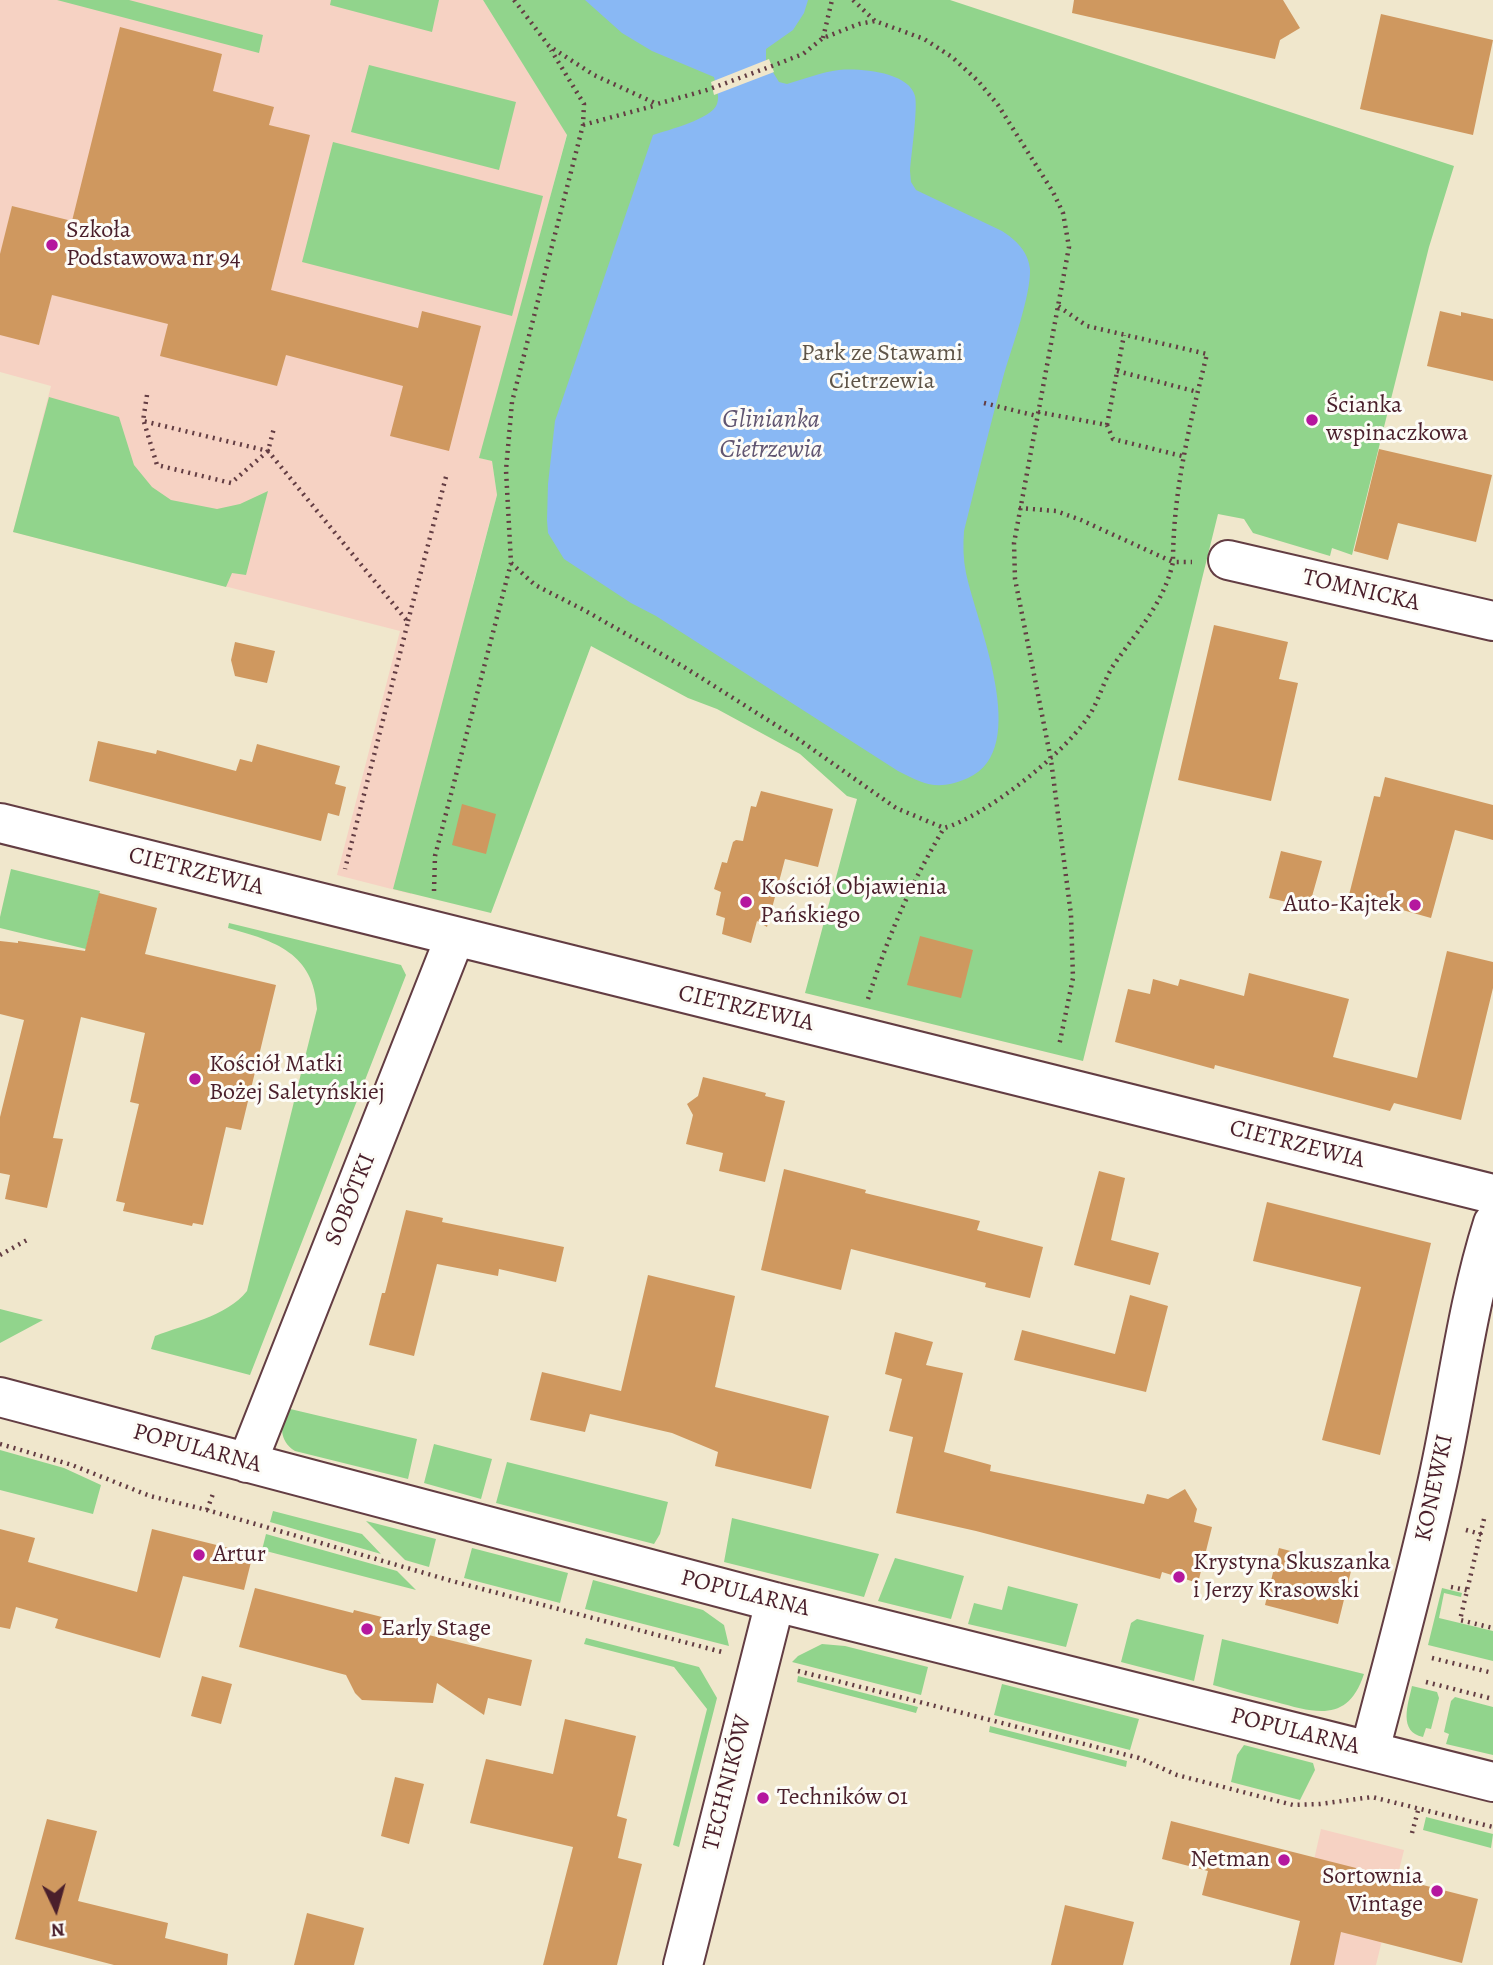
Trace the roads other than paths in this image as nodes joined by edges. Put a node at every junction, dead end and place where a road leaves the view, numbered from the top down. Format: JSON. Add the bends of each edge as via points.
{"nodes":[{"id":1,"x":1228,"y":560,"type":"dead end"},
{"id":2,"x":1493,"y":621,"type":"edge"},
{"id":3,"x":0,"y":823,"type":"edge"},
{"id":4,"x":455,"y":937,"type":"junction"},
{"id":5,"x":1493,"y":1194,"type":"edge"},
{"id":6,"x":1493,"y":1223,"type":"edge"},
{"id":7,"x":0,"y":1397,"type":"edge"},
{"id":8,"x":247,"y":1463,"type":"junction"},
{"id":9,"x":775,"y":1602,"type":"junction"},
{"id":10,"x":1370,"y":1751,"type":"junction"},
{"id":11,"x":1493,"y":1782,"type":"edge"},
{"id":12,"x":683,"y":1965,"type":"edge"}],
"edges":[{"from":1,"to":2,"type":"street","name":"TOMNICKA"},
{"from":3,"to":4,"type":"street","name":"CIETRZEWIA"},
{"from":4,"to":5,"type":"street","name":"CIETRZEWIA"},
{"from":4,"to":8,"type":"street","name":"SOBÓTKI"},
{"from":6,"to":10,"type":"street","name":"KONEWKI","via":[[1469,1317],[1436,1492]]},
{"from":7,"to":8,"type":"street","name":"POPULARNA"},
{"from":8,"to":9,"type":"street","name":"POPULARNA"},
{"from":9,"to":10,"type":"street","name":"POPULARNA"},
{"from":9,"to":12,"type":"street","name":"TECHNIKÓW"},
{"from":10,"to":11,"type":"street","name":"POPULARNA"}]}
